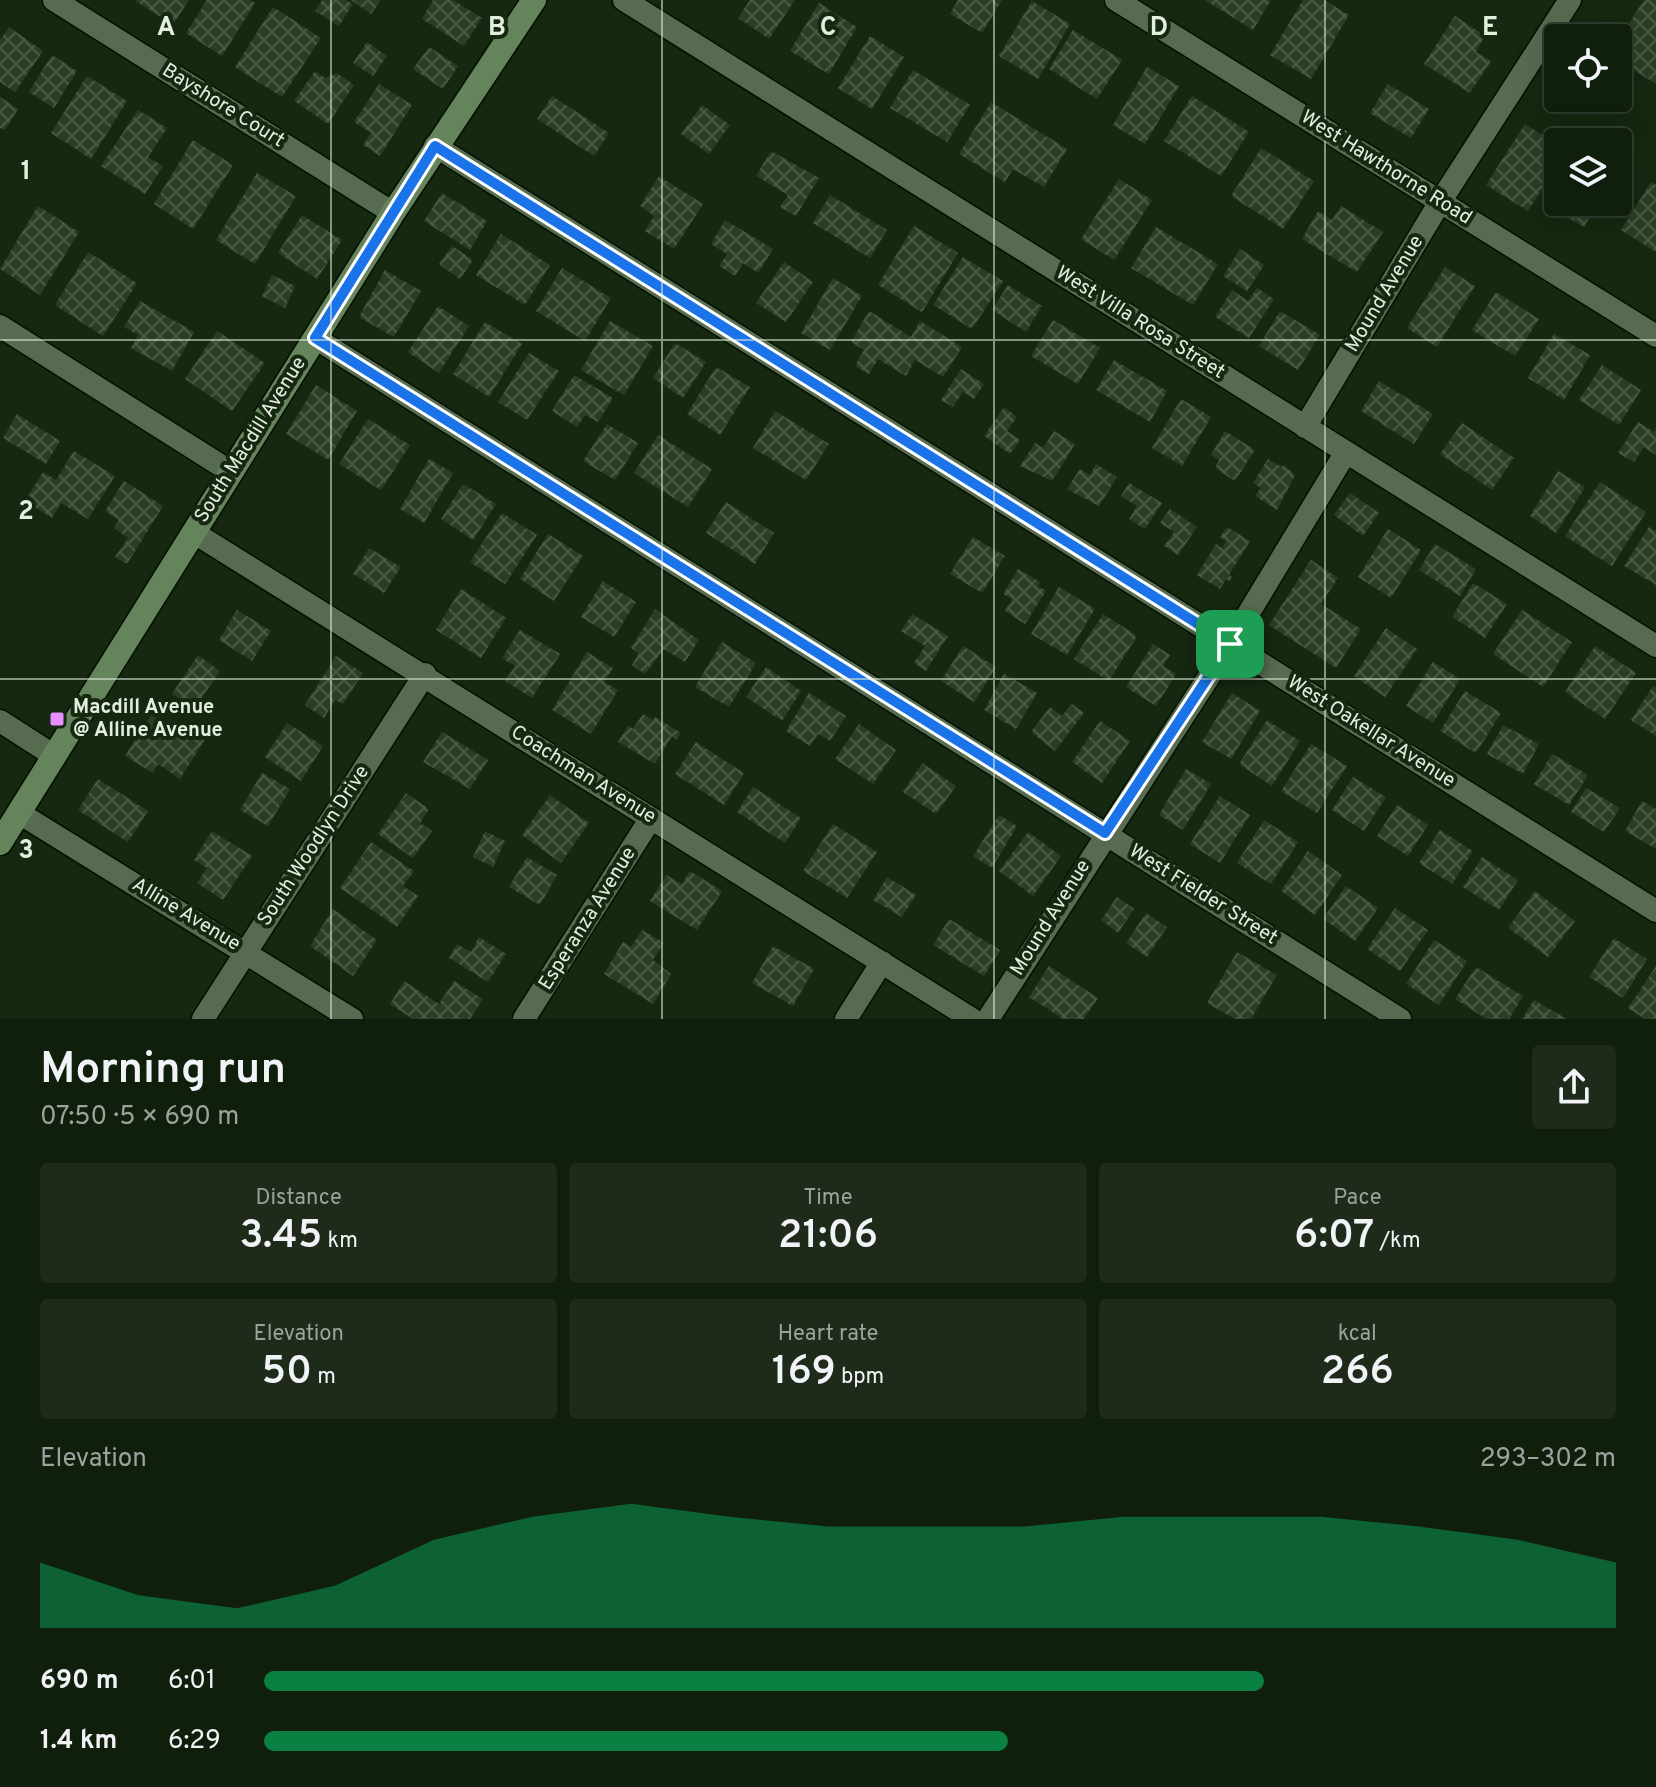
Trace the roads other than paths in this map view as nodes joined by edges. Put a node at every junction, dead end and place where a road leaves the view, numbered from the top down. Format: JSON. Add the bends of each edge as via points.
{"nodes":[{"id":1,"x":54,"y":0,"type":"edge"},
{"id":2,"x":534,"y":0,"type":"edge"},
{"id":3,"x":624,"y":0,"type":"edge"},
{"id":4,"x":1116,"y":0,"type":"edge"},
{"id":5,"x":1570,"y":0,"type":"edge"},
{"id":6,"x":435,"y":146,"type":"junction"},
{"id":7,"x":1440,"y":202,"type":"junction"},
{"id":8,"x":393,"y":213,"type":"junction"},
{"id":9,"x":0,"y":326,"type":"edge"},
{"id":10,"x":1656,"y":336,"type":"edge"},
{"id":11,"x":315,"y":338,"type":"junction"},
{"id":12,"x":1305,"y":427,"type":"junction"},
{"id":13,"x":1346,"y":452,"type":"junction"},
{"id":14,"x":231,"y":472,"type":"junction"},
{"id":15,"x":193,"y":532,"type":"junction"},
{"id":16,"x":1230,"y":644,"type":"junction"},
{"id":17,"x":1656,"y":646,"type":"edge"},
{"id":18,"x":425,"y":674,"type":"junction"},
{"id":19,"x":0,"y":721,"type":"edge"},
{"id":20,"x":53,"y":755,"type":"junction"},
{"id":21,"x":19,"y":813,"type":"junction"},
{"id":22,"x":651,"y":818,"type":"junction"},
{"id":23,"x":1105,"y":833,"type":"junction"},
{"id":24,"x":0,"y":843,"type":"edge"},
{"id":25,"x":1656,"y":911,"type":"edge"},
{"id":26,"x":246,"y":951,"type":"junction"},
{"id":27,"x":882,"y":962,"type":"junction"},
{"id":28,"x":203,"y":1019,"type":"edge"},
{"id":29,"x":352,"y":1019,"type":"edge"},
{"id":30,"x":524,"y":1019,"type":"edge"},
{"id":31,"x":846,"y":1019,"type":"edge"},
{"id":32,"x":972,"y":1019,"type":"edge"},
{"id":33,"x":988,"y":1019,"type":"edge"},
{"id":34,"x":1400,"y":1019,"type":"edge"}],
"edges":[{"from":1,"to":8,"type":"street","name":"Bayshore Court"},
{"from":2,"to":6,"type":"street","name":"South Macdill Avenue"},
{"from":3,"to":12,"type":"street","name":"West Villa Rosa Street"},
{"from":4,"to":7,"type":"street","name":"West Hawthorne Road"},
{"from":5,"to":7,"type":"street","name":"Mound Avenue"},
{"from":6,"to":8,"type":"street","name":"South Macdill Avenue"},
{"from":6,"to":16,"type":"street","name":"West Oakellar Avenue"},
{"from":7,"to":10,"type":"street","name":"West Hawthorne Road"},
{"from":7,"to":12,"type":"street","name":"Mound Avenue"},
{"from":8,"to":11,"type":"street","name":"South Macdill Avenue"},
{"from":9,"to":14,"type":"street"},
{"from":11,"to":14,"type":"street","name":"South Macdill Avenue"},
{"from":11,"to":23,"type":"street","name":"West Fielder Street"},
{"from":12,"to":13,"type":"street","name":"West Villa Rosa Street"},
{"from":13,"to":16,"type":"street","name":"Mound Avenue"},
{"from":13,"to":17,"type":"street","name":"West Villa Rosa Street"},
{"from":14,"to":15,"type":"street","name":"South Macdill Avenue"},
{"from":15,"to":18,"type":"street","name":"Coachman Avenue"},
{"from":15,"to":20,"type":"street","name":"South Macdill Avenue"},
{"from":16,"to":23,"type":"street","name":"Mound Avenue"},
{"from":16,"to":25,"type":"street","name":"West Oakellar Avenue"},
{"from":18,"to":22,"type":"street","name":"Coachman Avenue"},
{"from":18,"to":26,"type":"street","name":"South Woodlyn Drive"},
{"from":19,"to":20,"type":"street"},
{"from":20,"to":21,"type":"street","name":"South Macdill Avenue"},
{"from":21,"to":24,"type":"street","name":"South Macdill Avenue"},
{"from":21,"to":26,"type":"street","name":"Alline Avenue"},
{"from":22,"to":27,"type":"street","name":"Coachman Avenue"},
{"from":22,"to":30,"type":"street","name":"Esperanza Avenue"},
{"from":23,"to":33,"type":"street","name":"Mound Avenue"},
{"from":23,"to":34,"type":"street","name":"West Fielder Street"},
{"from":26,"to":28,"type":"street","name":"South Woodlyn Drive"},
{"from":26,"to":29,"type":"street","name":"Alline Avenue"},
{"from":27,"to":31,"type":"street"},
{"from":27,"to":32,"type":"street","name":"Coachman Avenue"}]}
